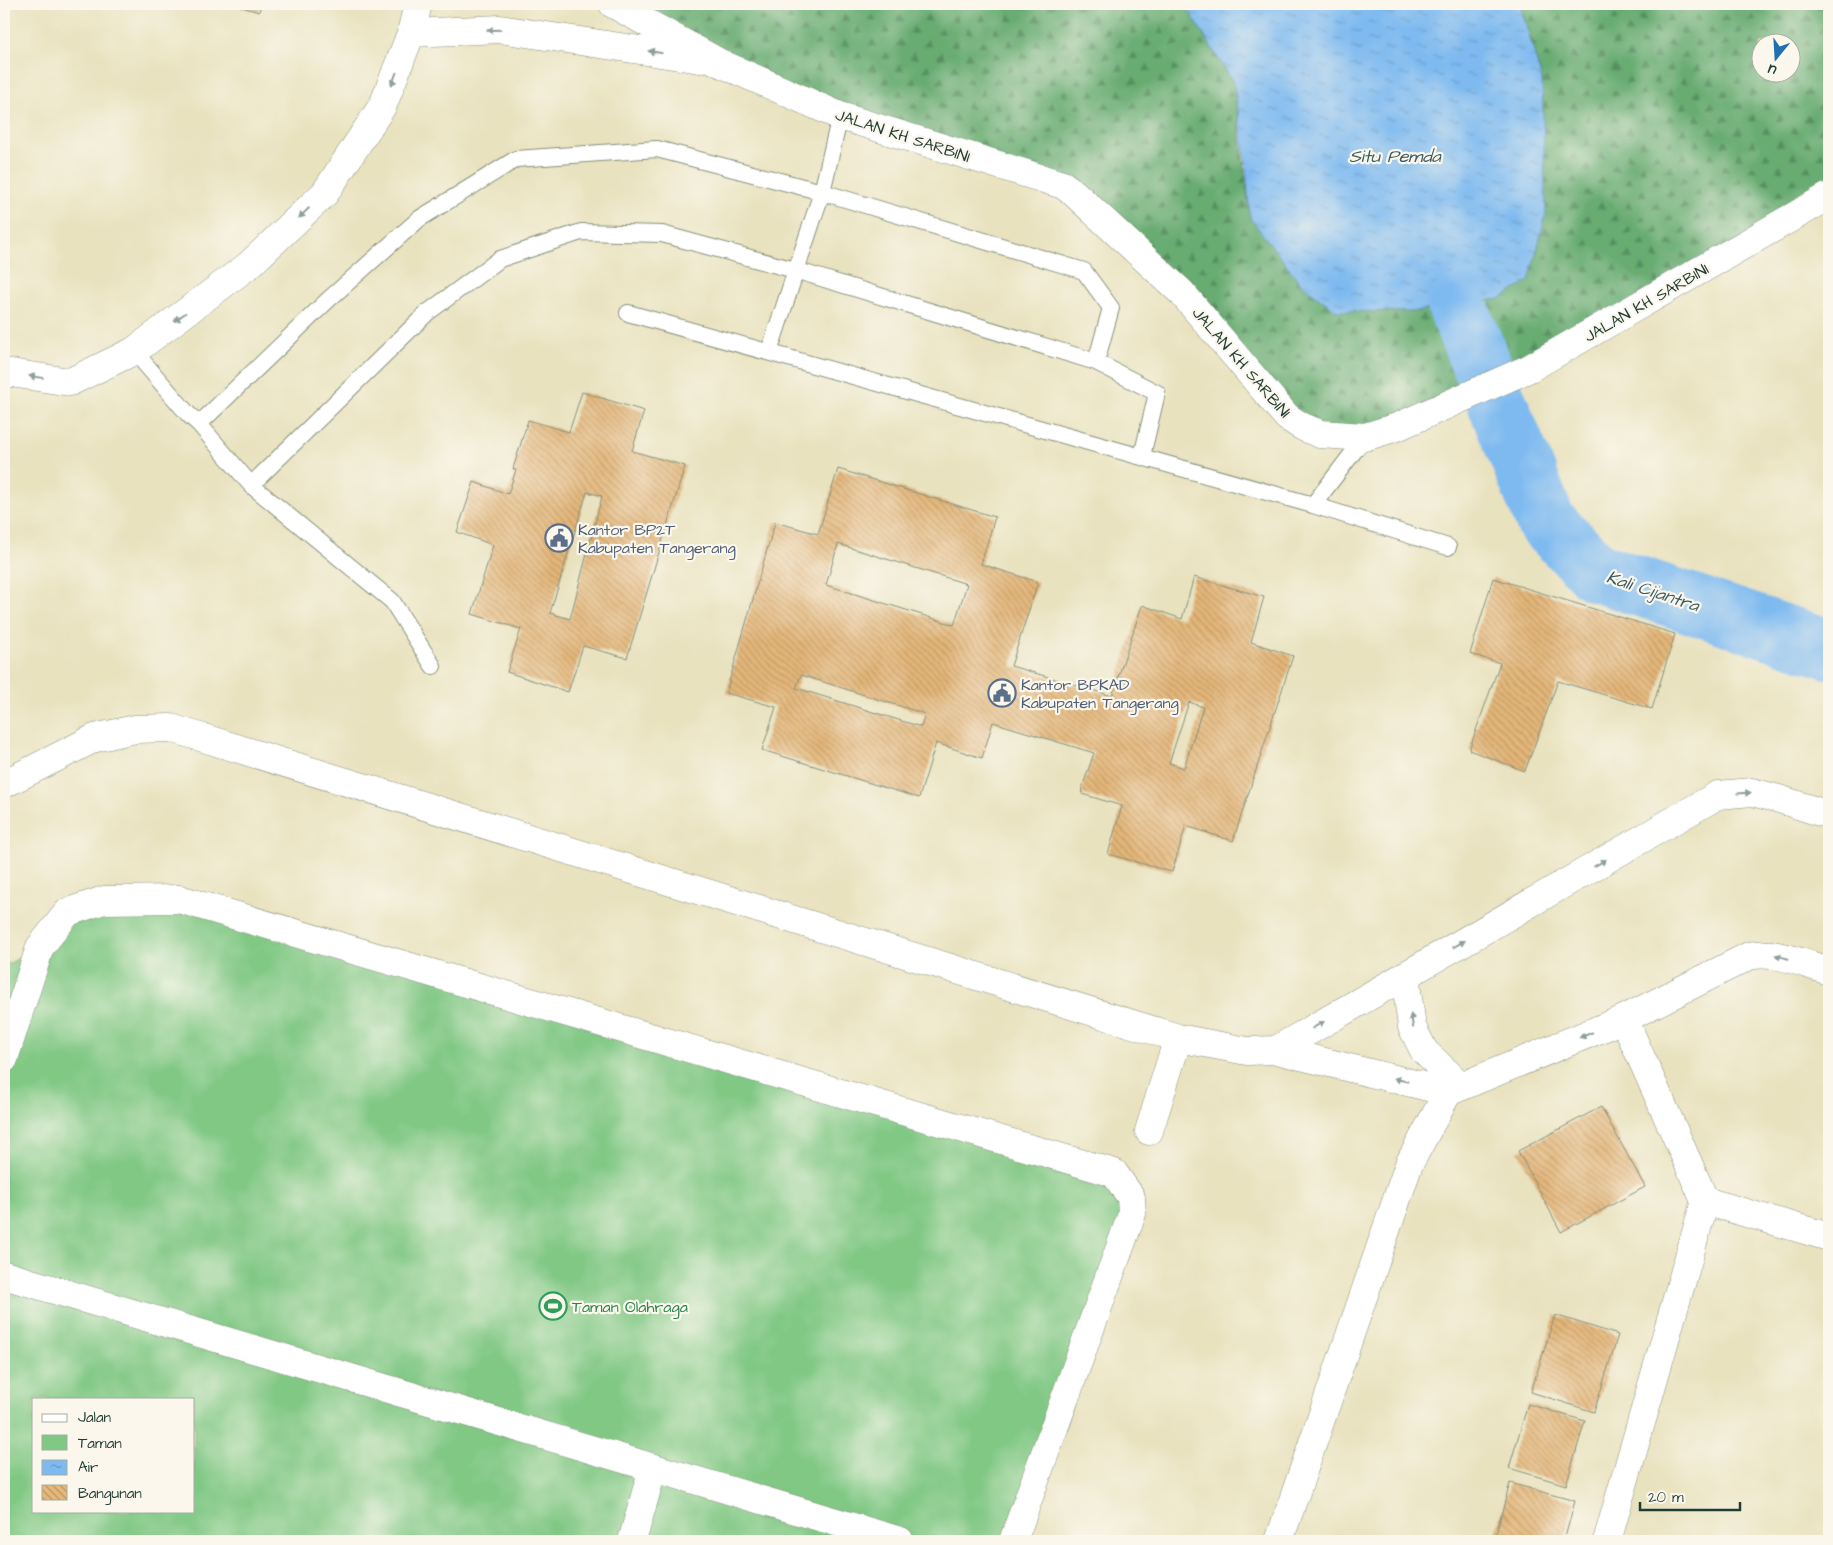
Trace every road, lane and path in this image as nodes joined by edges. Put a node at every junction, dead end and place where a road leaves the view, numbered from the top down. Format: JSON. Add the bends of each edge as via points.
{"nodes":[{"id":1,"x":418,"y":4,"type":"edge"},
{"id":2,"x":613,"y":4,"type":"edge"},
{"id":3,"x":411,"y":33,"type":"junction"},
{"id":4,"x":720,"y":62,"type":"junction"},
{"id":5,"x":840,"y":116,"type":"junction"},
{"id":6,"x":822,"y":192,"type":"junction"},
{"id":7,"x":1829,"y":196,"type":"edge"},
{"id":8,"x":795,"y":270,"type":"junction"},
{"id":9,"x":628,"y":313,"type":"dead end"},
{"id":10,"x":134,"y":351,"type":"junction"},
{"id":11,"x":769,"y":352,"type":"junction"},
{"id":12,"x":1096,"y":362,"type":"junction"},
{"id":13,"x":4,"y":372,"type":"edge"},
{"id":14,"x":199,"y":424,"type":"junction"},
{"id":15,"x":1365,"y":437,"type":"junction"},
{"id":16,"x":1142,"y":456,"type":"junction"},
{"id":17,"x":251,"y":485,"type":"junction"},
{"id":18,"x":1313,"y":505,"type":"junction"},
{"id":19,"x":1448,"y":547,"type":"dead end"},
{"id":20,"x":433,"y":666,"type":"dead end"},
{"id":21,"x":4,"y":784,"type":"edge"},
{"id":22,"x":1829,"y":815,"type":"edge"},
{"id":23,"x":1829,"y":971,"type":"edge"},
{"id":24,"x":1405,"y":975,"type":"junction"},
{"id":25,"x":1624,"y":1019,"type":"junction"},
{"id":26,"x":1178,"y":1038,"type":"junction"},
{"id":27,"x":1276,"y":1050,"type":"junction"},
{"id":28,"x":4,"y":1059,"type":"edge"},
{"id":29,"x":1455,"y":1089,"type":"junction"},
{"id":30,"x":1149,"y":1131,"type":"dead end"},
{"id":31,"x":1705,"y":1201,"type":"junction"},
{"id":32,"x":1829,"y":1237,"type":"edge"},
{"id":33,"x":4,"y":1274,"type":"edge"},
{"id":34,"x":653,"y":1468,"type":"junction"},
{"id":35,"x":632,"y":1541,"type":"edge"},
{"id":36,"x":900,"y":1541,"type":"edge"},
{"id":37,"x":1013,"y":1541,"type":"edge"},
{"id":38,"x":1279,"y":1541,"type":"edge"},
{"id":39,"x":1607,"y":1541,"type":"edge"}],
"edges":[{"from":1,"to":3,"type":"street"},
{"from":2,"to":4,"type":"street","name":"JALAN KH SARBINI"},
{"from":4,"to":3,"type":"street","name":"JALAN KH SARBINI","one_way":true,"via":[[500,29]]},
{"from":3,"to":10,"type":"street","one_way":true,"via":[[383,105],[325,193],[249,265]]},
{"from":4,"to":5,"type":"street","name":"JALAN KH SARBINI"},
{"from":5,"to":6,"type":"lane"},
{"from":5,"to":15,"type":"street","name":"JALAN KH SARBINI","via":[[1063,185],[1182,293],[1287,417],[1320,434]]},
{"from":6,"to":8,"type":"lane"},
{"from":6,"to":12,"type":"lane","via":[[1084,271],[1111,308]]},
{"from":6,"to":14,"type":"lane","via":[[657,149],[516,159],[419,219],[328,300]]},
{"from":7,"to":15,"type":"street","name":"JALAN KH SARBINI","via":[[1530,368],[1397,427]]},
{"from":8,"to":11,"type":"lane"},
{"from":8,"to":12,"type":"lane"},
{"from":8,"to":17,"type":"lane","via":[[662,234],[581,232],[500,259],[427,313]]},
{"from":9,"to":11,"type":"lane"},
{"from":10,"to":13,"type":"street","one_way":true,"via":[[70,382]]},
{"from":10,"to":14,"type":"lane"},
{"from":11,"to":16,"type":"lane"},
{"from":12,"to":16,"type":"lane","via":[[1157,393]]},
{"from":14,"to":17,"type":"lane"},
{"from":15,"to":18,"type":"lane"},
{"from":16,"to":18,"type":"lane"},
{"from":17,"to":20,"type":"lane","via":[[392,601]]},
{"from":18,"to":19,"type":"lane"},
{"from":21,"to":26,"type":"street","via":[[95,738],[135,729],[171,728]]},
{"from":24,"to":22,"type":"street","one_way":true,"via":[[1718,795],[1752,792]]},
{"from":23,"to":25,"type":"street","one_way":true,"via":[[1772,954],[1749,956]]},
{"from":27,"to":24,"type":"street","one_way":true},
{"from":29,"to":24,"type":"street","one_way":true,"via":[[1424,1052],[1412,1027]]},
{"from":25,"to":29,"type":"street","one_way":true},
{"from":25,"to":31,"type":"street"},
{"from":26,"to":27,"type":"street","via":[[1247,1051]]},
{"from":26,"to":30,"type":"street"},
{"from":29,"to":27,"type":"street","one_way":true},
{"from":28,"to":37,"type":"street","via":[[40,947],[68,912],[104,900],[179,899],[1114,1173],[1131,1197],[1132,1214]]},
{"from":29,"to":38,"type":"street","via":[[1409,1164]]},
{"from":31,"to":32,"type":"street"},
{"from":31,"to":39,"type":"street"},
{"from":33,"to":34,"type":"street"},
{"from":34,"to":35,"type":"street"},
{"from":34,"to":36,"type":"street"}]}
